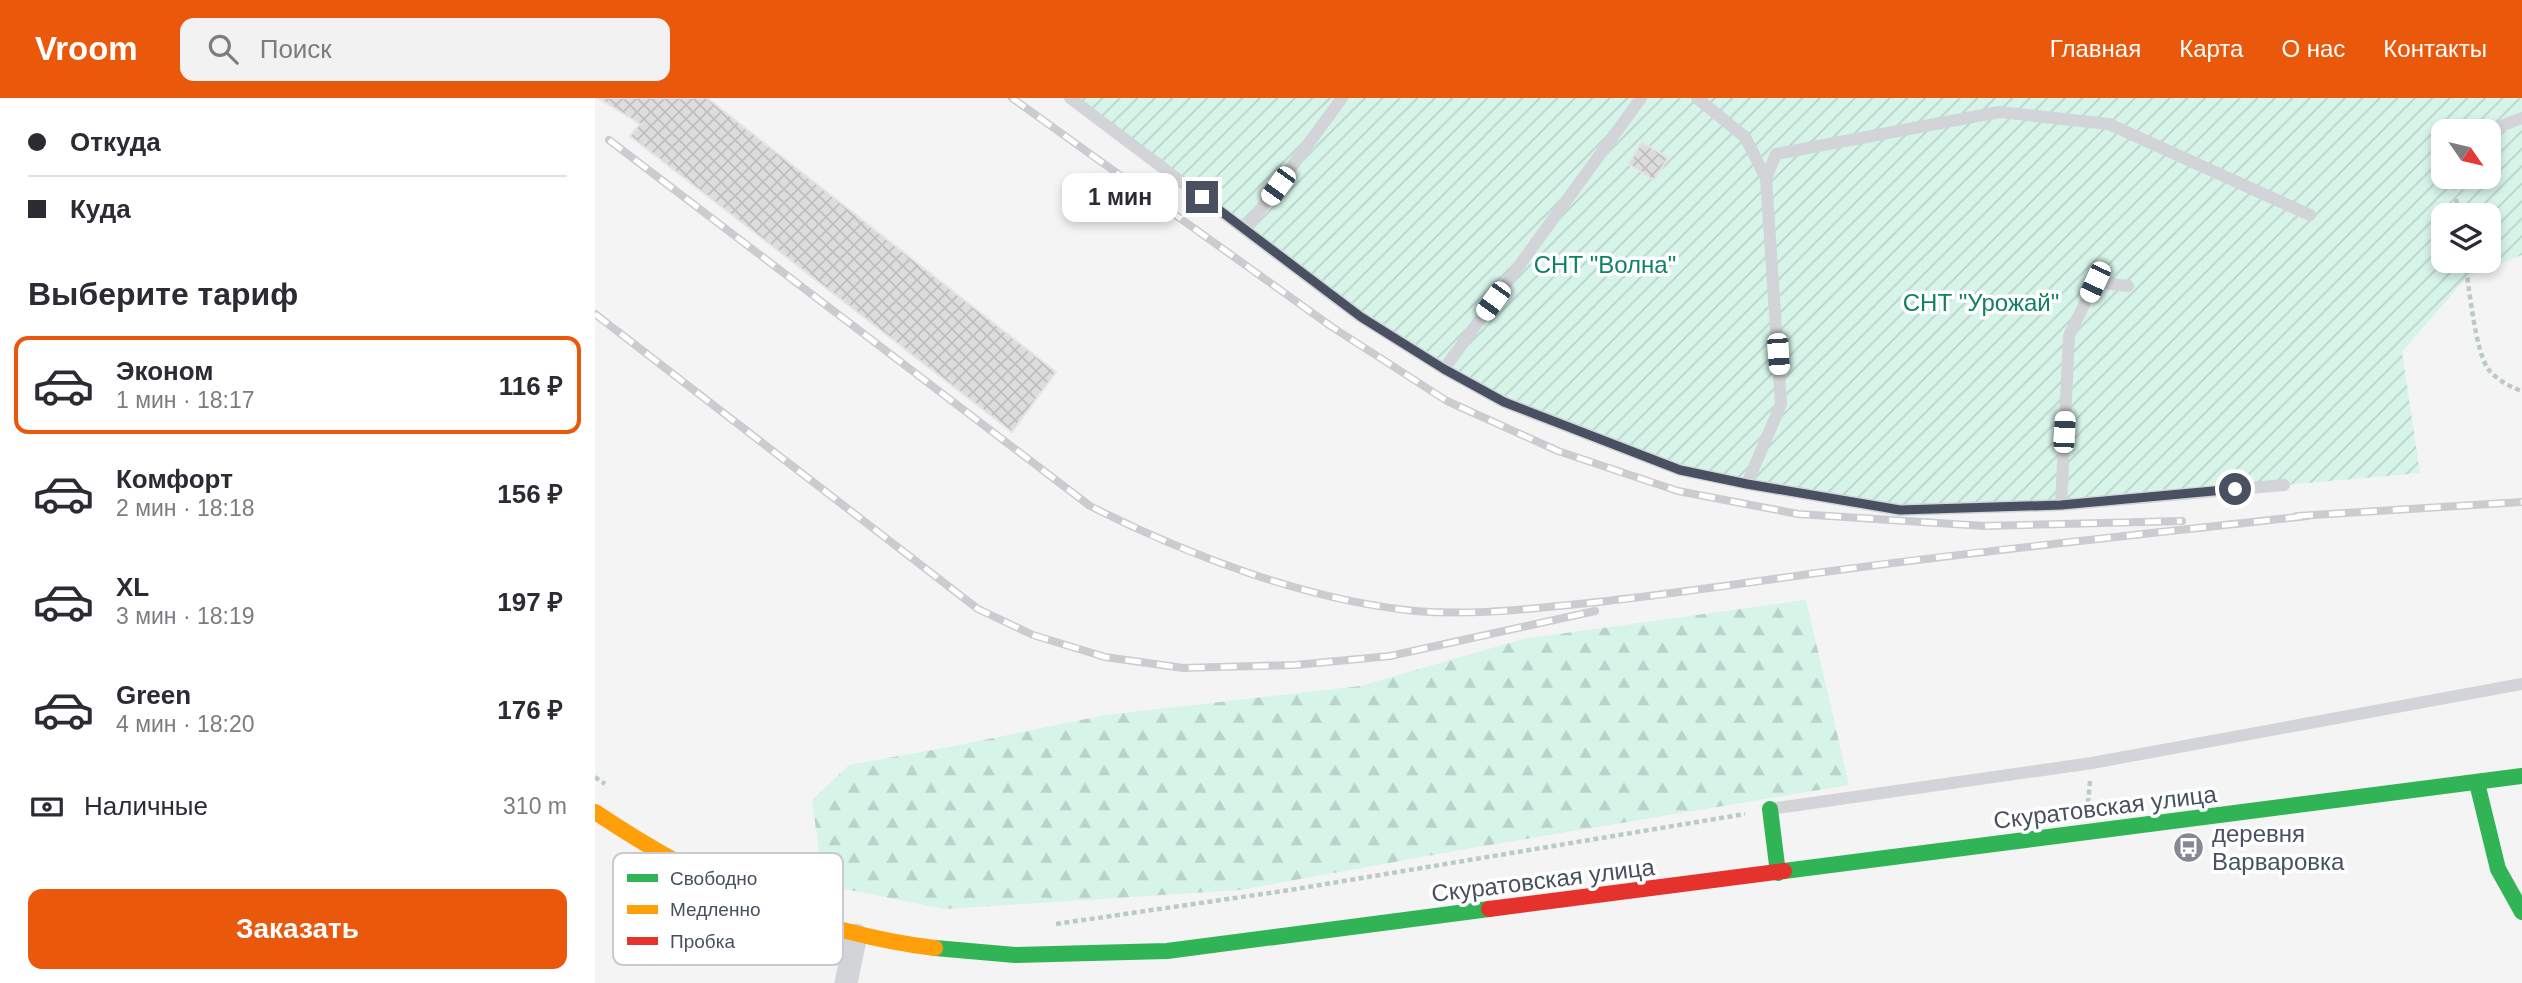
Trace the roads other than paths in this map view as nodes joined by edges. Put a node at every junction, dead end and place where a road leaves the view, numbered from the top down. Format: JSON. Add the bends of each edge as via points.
{"nodes":[{"id":1,"x":1070,"y":98,"type":"edge"},
{"id":2,"x":1342,"y":98,"type":"edge"},
{"id":3,"x":1641,"y":98,"type":"edge"},
{"id":4,"x":1697,"y":98,"type":"edge"},
{"id":5,"x":2522,"y":118,"type":"edge"},
{"id":6,"x":2501,"y":126,"type":"edge"},
{"id":7,"x":1766,"y":178,"type":"junction"},
{"id":8,"x":2310,"y":215,"type":"dead end"},
{"id":9,"x":1246,"y":229,"type":"junction"},
{"id":10,"x":2128,"y":286,"type":"dead end"},
{"id":11,"x":1444,"y":369,"type":"junction"},
{"id":12,"x":1747,"y":484,"type":"junction"},
{"id":13,"x":2284,"y":485,"type":"dead end"},
{"id":14,"x":2061,"y":505,"type":"junction"},
{"id":15,"x":2522,"y":684,"type":"edge"},
{"id":16,"x":2522,"y":776,"type":"edge"},
{"id":17,"x":2477,"y":783,"type":"junction"},
{"id":18,"x":1770,"y":809,"type":"joint"},
{"id":19,"x":595,"y":812,"type":"edge"},
{"id":20,"x":660,"y":853,"type":"edge"},
{"id":21,"x":1778,"y":873,"type":"junction"},
{"id":22,"x":2522,"y":912,"type":"edge"},
{"id":23,"x":843,"y":931,"type":"edge"},
{"id":24,"x":856,"y":935,"type":"junction"},
{"id":25,"x":846,"y":983,"type":"edge"}],
"edges":[{"from":1,"to":9,"type":"lane"},
{"from":2,"to":9,"type":"lane"},
{"from":3,"to":11,"type":"lane"},
{"from":4,"to":7,"type":"lane","via":[[1745,137]]},
{"from":5,"to":6,"type":"lane"},
{"from":7,"to":8,"type":"lane","via":[[1776,154],[1999,112],[2109,124]]},
{"from":7,"to":12,"type":"lane","via":[[1781,404]]},
{"from":9,"to":11,"type":"lane","via":[[1361,317]]},
{"from":10,"to":14,"type":"lane","via":[[2095,282],[2069,336]]},
{"from":11,"to":12,"type":"lane","via":[[1504,402],[1680,470]]},
{"from":12,"to":14,"type":"lane","via":[[1900,510]]},
{"from":13,"to":14,"type":"lane"},
{"from":15,"to":18,"type":"lane","via":[[2092,762]]},
{"from":16,"to":17,"type":"street","name":"Скуратовская улица"},
{"from":17,"to":21,"type":"street","name":"Скуратовская улица"},
{"from":17,"to":22,"type":"street","via":[[2498,869]]},
{"from":18,"to":21,"type":"street"},
{"from":19,"to":20,"type":"street","name":"Скуратовская улица"},
{"from":21,"to":24,"type":"street","name":"Скуратовская улица","via":[[1167,951],[965,952]]},
{"from":23,"to":24,"type":"street","name":"Скуратовская улица"},
{"from":24,"to":25,"type":"street"}]}
